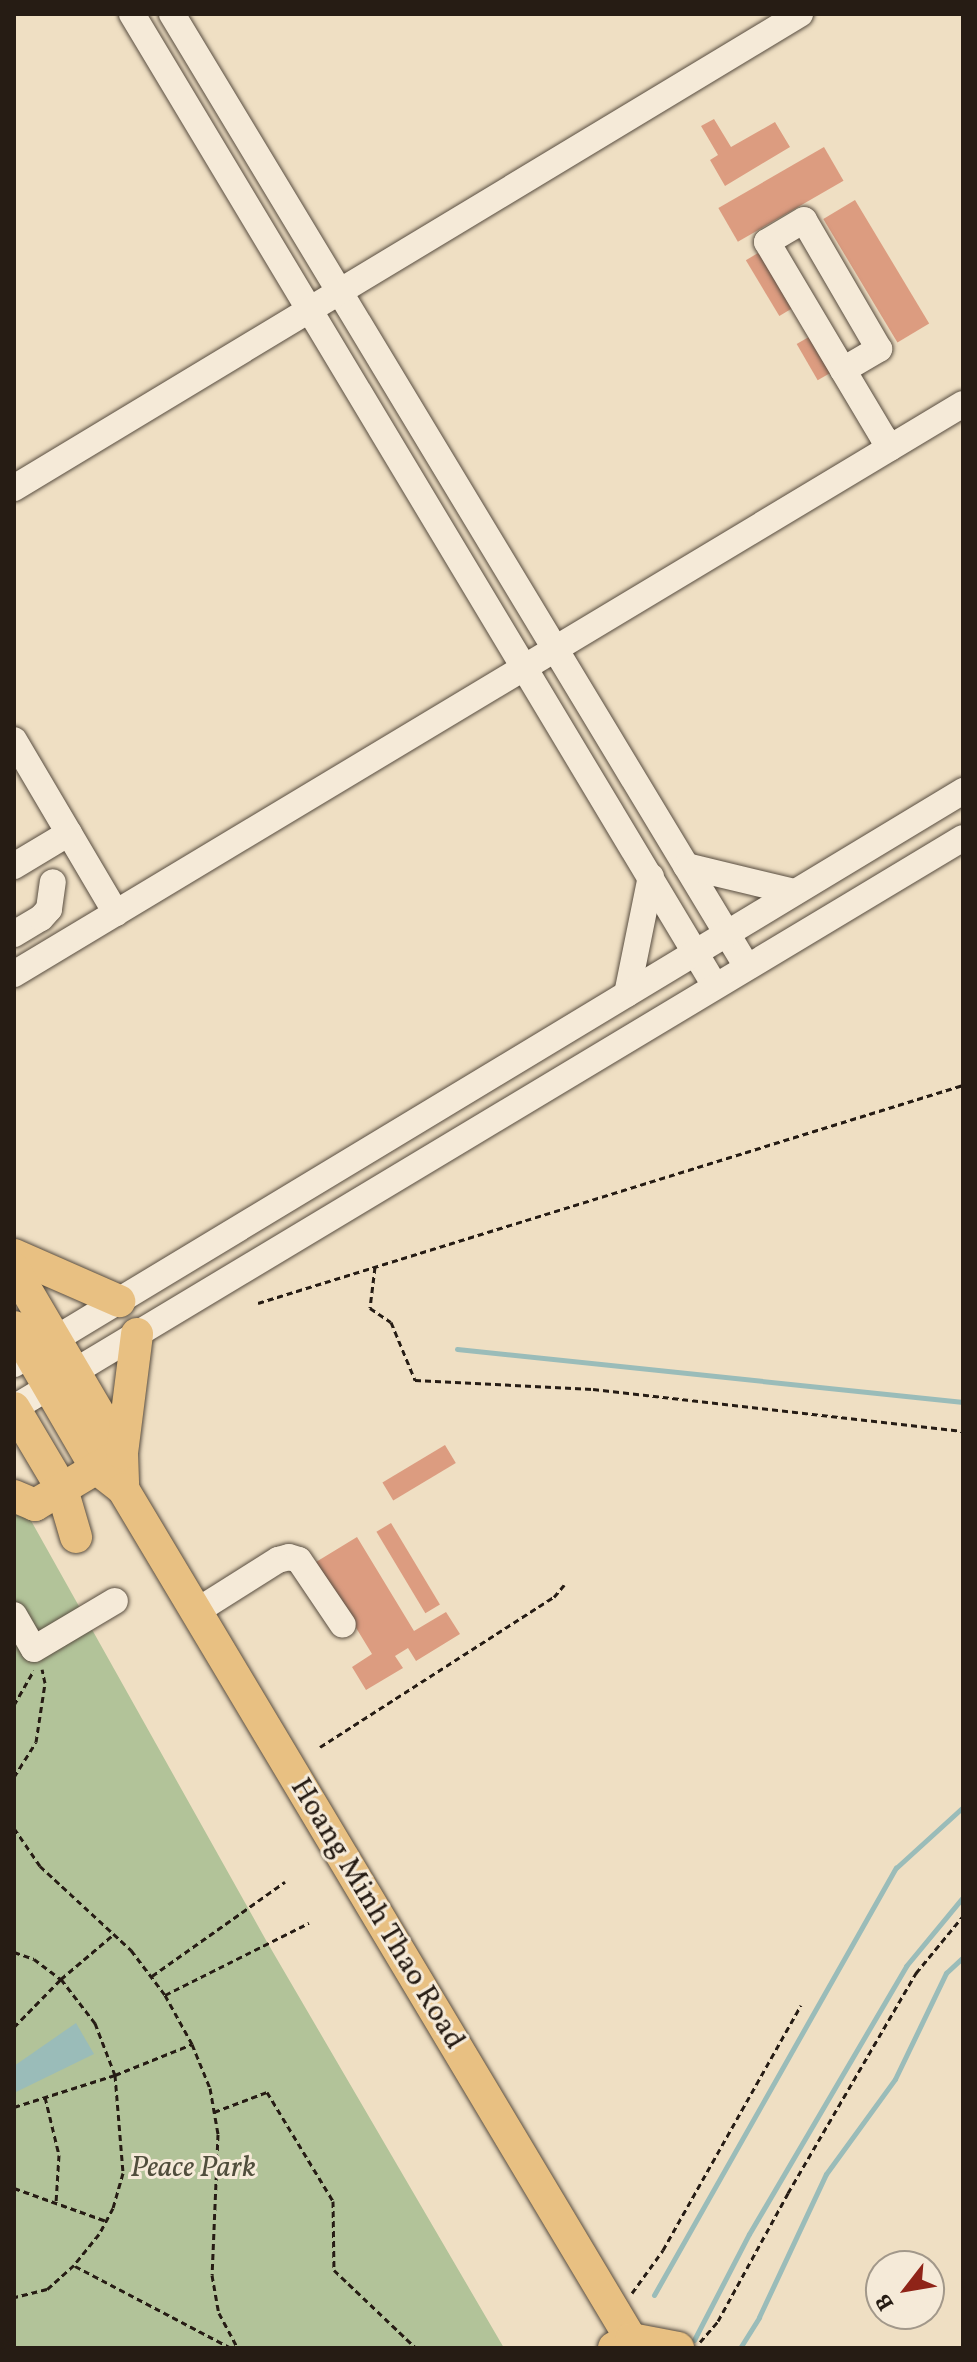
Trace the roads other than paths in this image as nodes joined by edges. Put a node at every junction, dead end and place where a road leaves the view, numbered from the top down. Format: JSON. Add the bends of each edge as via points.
{"nodes":[{"id":1,"x":132,"y":14,"type":"edge"},
{"id":2,"x":172,"y":14,"type":"edge"},
{"id":3,"x":800,"y":14,"type":"edge"},
{"id":4,"x":341,"y":291,"type":"junction"},
{"id":5,"x":310,"y":311,"type":"junction"},
{"id":6,"x":843,"y":370,"type":"junction"},
{"id":7,"x":963,"y":404,"type":"edge"},
{"id":8,"x":890,"y":448,"type":"junction"},
{"id":9,"x":14,"y":488,"type":"edge"},
{"id":10,"x":555,"y":649,"type":"junction"},
{"id":11,"x":524,"y":668,"type":"junction"},
{"id":12,"x":14,"y":740,"type":"edge"},
{"id":13,"x":963,"y":791,"type":"edge"},
{"id":14,"x":69,"y":833,"type":"junction"},
{"id":15,"x":963,"y":838,"type":"edge"},
{"id":16,"x":14,"y":866,"type":"edge"},
{"id":17,"x":686,"y":866,"type":"junction"},
{"id":18,"x":651,"y":876,"type":"junction"},
{"id":19,"x":53,"y":882,"type":"dead end"},
{"id":20,"x":794,"y":892,"type":"junction"},
{"id":21,"x":116,"y":913,"type":"junction"},
{"id":22,"x":728,"y":933,"type":"junction"},
{"id":23,"x":14,"y":934,"type":"edge"},
{"id":24,"x":696,"y":952,"type":"junction"},
{"id":25,"x":747,"y":967,"type":"junction"},
{"id":26,"x":14,"y":974,"type":"edge"},
{"id":27,"x":715,"y":986,"type":"junction"},
{"id":28,"x":627,"y":994,"type":"junction"},
{"id":29,"x":14,"y":1255,"type":"edge"},
{"id":30,"x":14,"y":1269,"type":"edge"},
{"id":31,"x":119,"y":1301,"type":"junction"},
{"id":32,"x":137,"y":1334,"type":"junction"},
{"id":33,"x":28,"y":1346,"type":"edge"},
{"id":34,"x":61,"y":1379,"type":"junction"},
{"id":35,"x":14,"y":1408,"type":"edge"},
{"id":36,"x":109,"y":1460,"type":"junction"},
{"id":37,"x":14,"y":1468,"type":"edge"},
{"id":38,"x":37,"y":1497,"type":"edge"},
{"id":39,"x":76,"y":1537,"type":"dead end"},
{"id":40,"x":115,"y":1601,"type":"dead end"},
{"id":41,"x":197,"y":1611,"type":"junction"},
{"id":42,"x":14,"y":1615,"type":"edge"},
{"id":43,"x":343,"y":1625,"type":"dead end"},
{"id":44,"x":620,"y":2334,"type":"edge"},
{"id":45,"x":678,"y":2348,"type":"edge"}],
"edges":[{"from":1,"to":5,"type":"street"},
{"from":2,"to":4,"type":"street"},
{"from":3,"to":4,"type":"street"},
{"from":4,"to":5,"type":"street"},
{"from":4,"to":10,"type":"street"},
{"from":5,"to":9,"type":"street"},
{"from":5,"to":11,"type":"street"},
{"from":6,"to":6,"type":"street","via":[[767,242],[804,220],[879,349]]},
{"from":6,"to":8,"type":"street"},
{"from":7,"to":8,"type":"street"},
{"from":8,"to":10,"type":"street"},
{"from":10,"to":11,"type":"street"},
{"from":10,"to":17,"type":"street"},
{"from":11,"to":18,"type":"street"},
{"from":11,"to":21,"type":"street"},
{"from":12,"to":14,"type":"street"},
{"from":13,"to":20,"type":"street"},
{"from":14,"to":16,"type":"street"},
{"from":14,"to":21,"type":"street"},
{"from":15,"to":25,"type":"street"},
{"from":17,"to":20,"type":"street"},
{"from":17,"to":22,"type":"street"},
{"from":18,"to":24,"type":"street"},
{"from":18,"to":28,"type":"street"},
{"from":19,"to":23,"type":"street","via":[[49,909]]},
{"from":20,"to":22,"type":"street"},
{"from":21,"to":26,"type":"street"},
{"from":22,"to":24,"type":"street"},
{"from":22,"to":25,"type":"street"},
{"from":24,"to":27,"type":"street"},
{"from":24,"to":28,"type":"street"},
{"from":25,"to":27,"type":"street"},
{"from":27,"to":32,"type":"street"},
{"from":28,"to":31,"type":"street"},
{"from":29,"to":31,"type":"main road"},
{"from":30,"to":33,"type":"main road","name":"Hoang Minh Thao Road"},
{"from":31,"to":33,"type":"street"},
{"from":32,"to":34,"type":"street"},
{"from":32,"to":36,"type":"main road"},
{"from":33,"to":34,"type":"main road","name":"Hoang Minh Thao Road"},
{"from":34,"to":35,"type":"street"},
{"from":34,"to":36,"type":"main road","name":"Hoang Minh Thao Road"},
{"from":35,"to":38,"type":"main road"},
{"from":36,"to":38,"type":"main road"},
{"from":36,"to":41,"type":"main road","name":"Hoang Minh Thao Road"},
{"from":37,"to":38,"type":"main road"},
{"from":38,"to":39,"type":"main road"},
{"from":40,"to":42,"type":"street","via":[[37,1653]]},
{"from":41,"to":43,"type":"street","via":[[289,1557],[299,1560]]},
{"from":41,"to":44,"type":"main road","name":"Hoang Minh Thao Road"},
{"from":44,"to":45,"type":"main road"}]}
